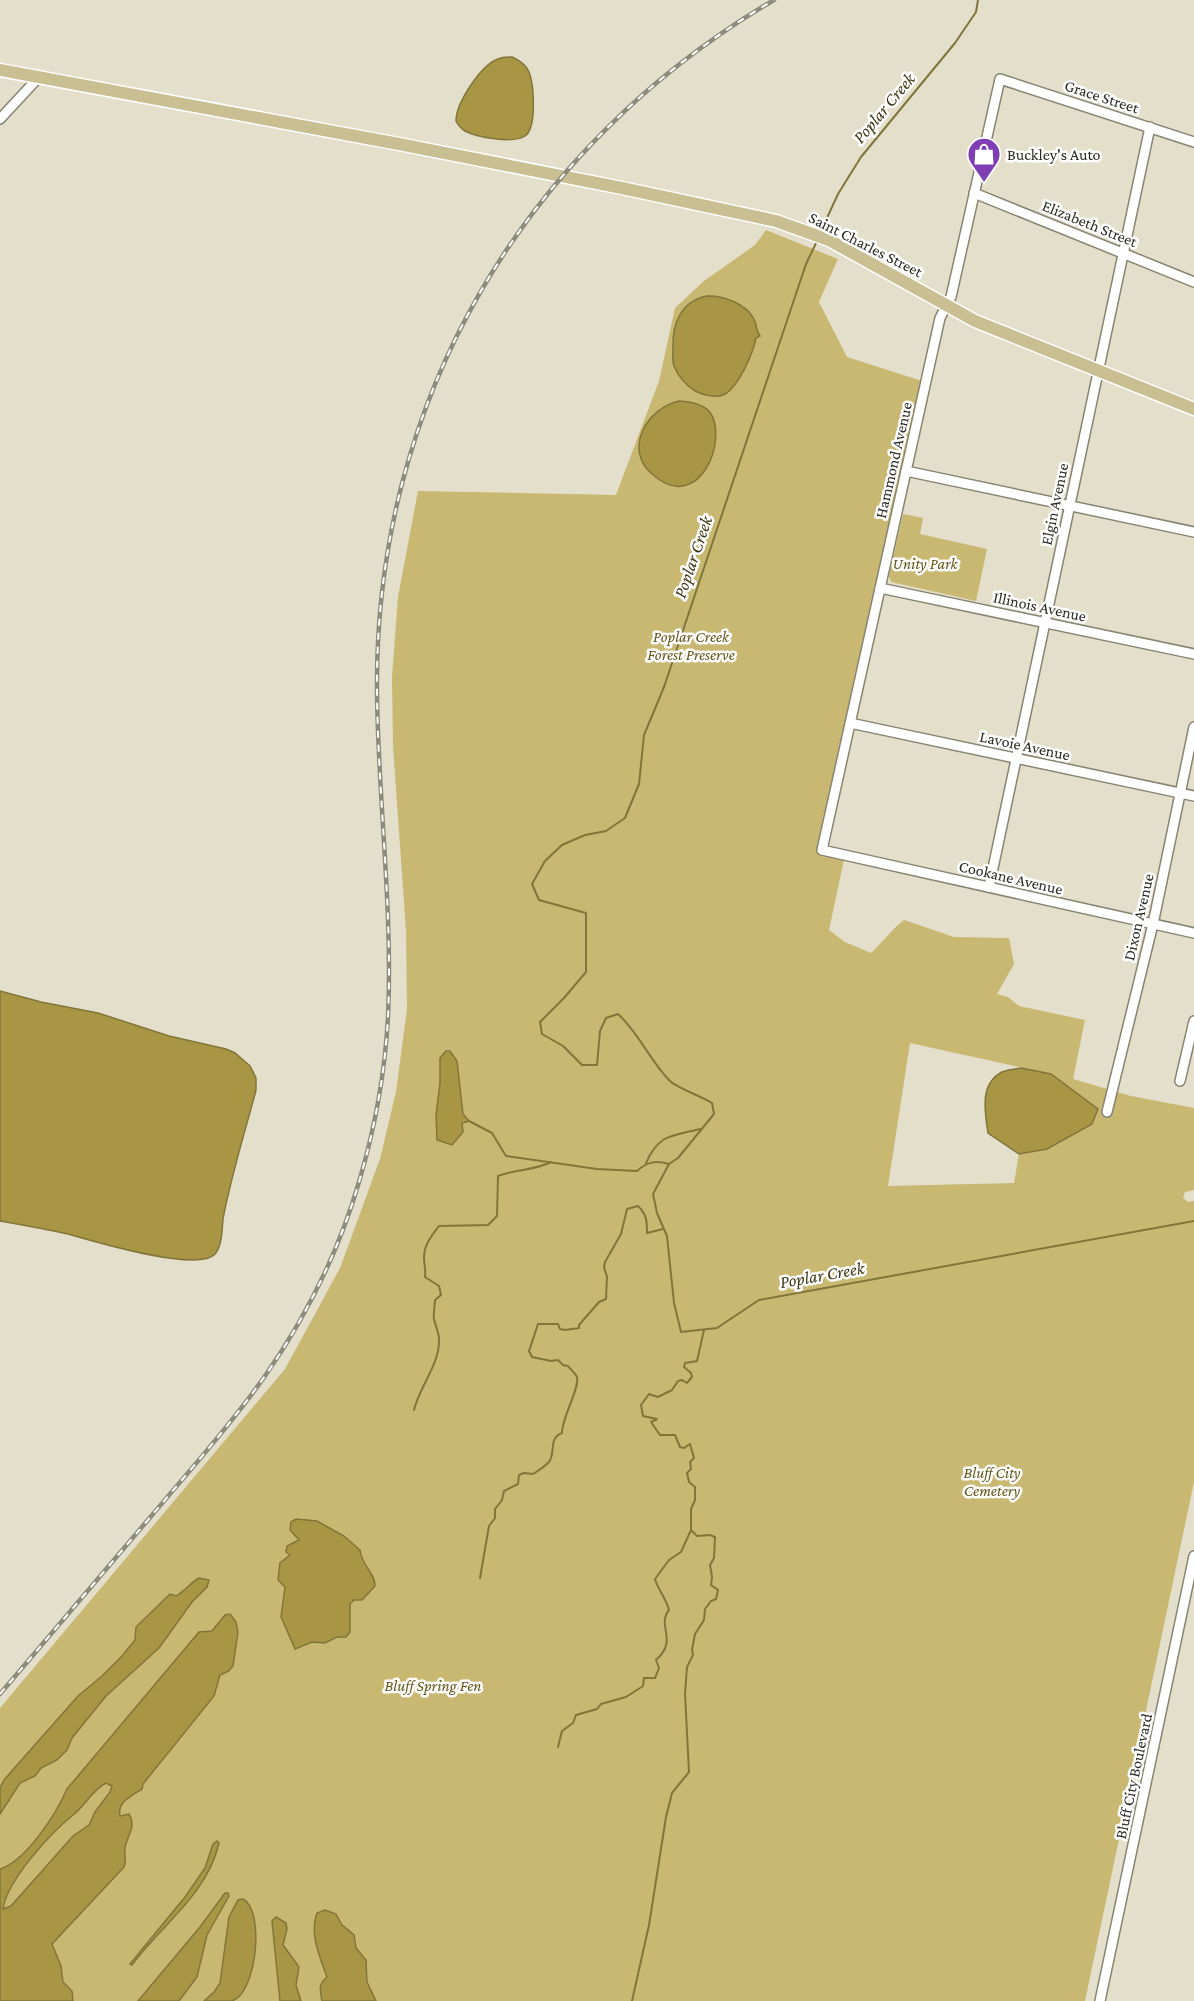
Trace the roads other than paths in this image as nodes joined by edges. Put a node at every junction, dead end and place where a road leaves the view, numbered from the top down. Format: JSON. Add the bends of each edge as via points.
{"nodes":[{"id":1,"x":0,"y":70,"type":"edge"},
{"id":2,"x":39,"y":77,"type":"junction"},
{"id":3,"x":1000,"y":79,"type":"joint"},
{"id":4,"x":0,"y":119,"type":"edge"},
{"id":5,"x":1150,"y":128,"type":"junction"},
{"id":6,"x":1194,"y":142,"type":"edge"},
{"id":7,"x":974,"y":193,"type":"junction"},
{"id":8,"x":1124,"y":253,"type":"junction"},
{"id":9,"x":1194,"y":282,"type":"edge"},
{"id":10,"x":946,"y":305,"type":"junction"},
{"id":11,"x":1099,"y":370,"type":"junction"},
{"id":12,"x":1194,"y":409,"type":"edge"},
{"id":13,"x":906,"y":471,"type":"junction"},
{"id":14,"x":1069,"y":505,"type":"junction"},
{"id":15,"x":1194,"y":532,"type":"edge"},
{"id":16,"x":880,"y":588,"type":"junction"},
{"id":17,"x":1045,"y":622,"type":"junction"},
{"id":18,"x":1194,"y":654,"type":"edge"},
{"id":19,"x":850,"y":723,"type":"junction"},
{"id":20,"x":1194,"y":727,"type":"edge"},
{"id":21,"x":1016,"y":758,"type":"junction"},
{"id":22,"x":1180,"y":793,"type":"junction"},
{"id":23,"x":1194,"y":796,"type":"edge"},
{"id":24,"x":822,"y":850,"type":"joint"},
{"id":25,"x":989,"y":887,"type":"junction"},
{"id":26,"x":1153,"y":924,"type":"junction"},
{"id":27,"x":1194,"y":933,"type":"edge"},
{"id":28,"x":1194,"y":1021,"type":"edge"},
{"id":29,"x":1180,"y":1081,"type":"dead end"},
{"id":30,"x":1107,"y":1112,"type":"dead end"},
{"id":31,"x":1194,"y":1556,"type":"edge"},
{"id":32,"x":1100,"y":2001,"type":"edge"}],
"edges":[{"from":1,"to":2,"type":"main road","name":"Saint Charles Street"},
{"from":2,"to":4,"type":"street"},
{"from":2,"to":10,"type":"main road","name":"Saint Charles Street","via":[[399,144],[776,221],[829,240]]},
{"from":3,"to":5,"type":"street","name":"Grace Street"},
{"from":3,"to":7,"type":"street","name":"Hammond Avenue"},
{"from":5,"to":6,"type":"street","name":"Grace Street"},
{"from":5,"to":8,"type":"street","name":"Elgin Avenue"},
{"from":7,"to":8,"type":"street","name":"Elizabeth Street"},
{"from":7,"to":10,"type":"street","name":"Hammond Avenue"},
{"from":8,"to":9,"type":"street","name":"Elizabeth Street"},
{"from":8,"to":11,"type":"street","name":"Elgin Avenue"},
{"from":10,"to":11,"type":"main road","name":"Saint Charles Street","via":[[975,321]]},
{"from":10,"to":13,"type":"street","name":"Hammond Avenue"},
{"from":11,"to":12,"type":"main road","name":"Saint Charles Street"},
{"from":11,"to":14,"type":"street","name":"Elgin Avenue"},
{"from":13,"to":14,"type":"street"},
{"from":13,"to":16,"type":"street","name":"Hammond Avenue"},
{"from":14,"to":15,"type":"street"},
{"from":14,"to":17,"type":"street","name":"Elgin Avenue"},
{"from":16,"to":17,"type":"street","name":"Illinois Avenue"},
{"from":16,"to":19,"type":"street","name":"Hammond Avenue"},
{"from":17,"to":18,"type":"street","name":"Illinois Avenue"},
{"from":17,"to":21,"type":"street","name":"Elgin Avenue"},
{"from":19,"to":21,"type":"street","name":"Lavoie Avenue"},
{"from":19,"to":24,"type":"street","name":"Hammond Avenue"},
{"from":20,"to":22,"type":"street","name":"Dixon Avenue"},
{"from":21,"to":22,"type":"street","name":"Lavoie Avenue"},
{"from":21,"to":25,"type":"street","name":"Elgin Avenue"},
{"from":22,"to":23,"type":"street","name":"Lavoie Avenue"},
{"from":22,"to":26,"type":"street","name":"Dixon Avenue"},
{"from":24,"to":25,"type":"street","name":"Cookane Avenue"},
{"from":25,"to":26,"type":"street","name":"Cookane Avenue"},
{"from":26,"to":27,"type":"street","name":"Cookane Avenue"},
{"from":26,"to":30,"type":"street","name":"Dixon Avenue"},
{"from":28,"to":29,"type":"street"},
{"from":31,"to":32,"type":"street","name":"Bluff City Boulevard"}]}
